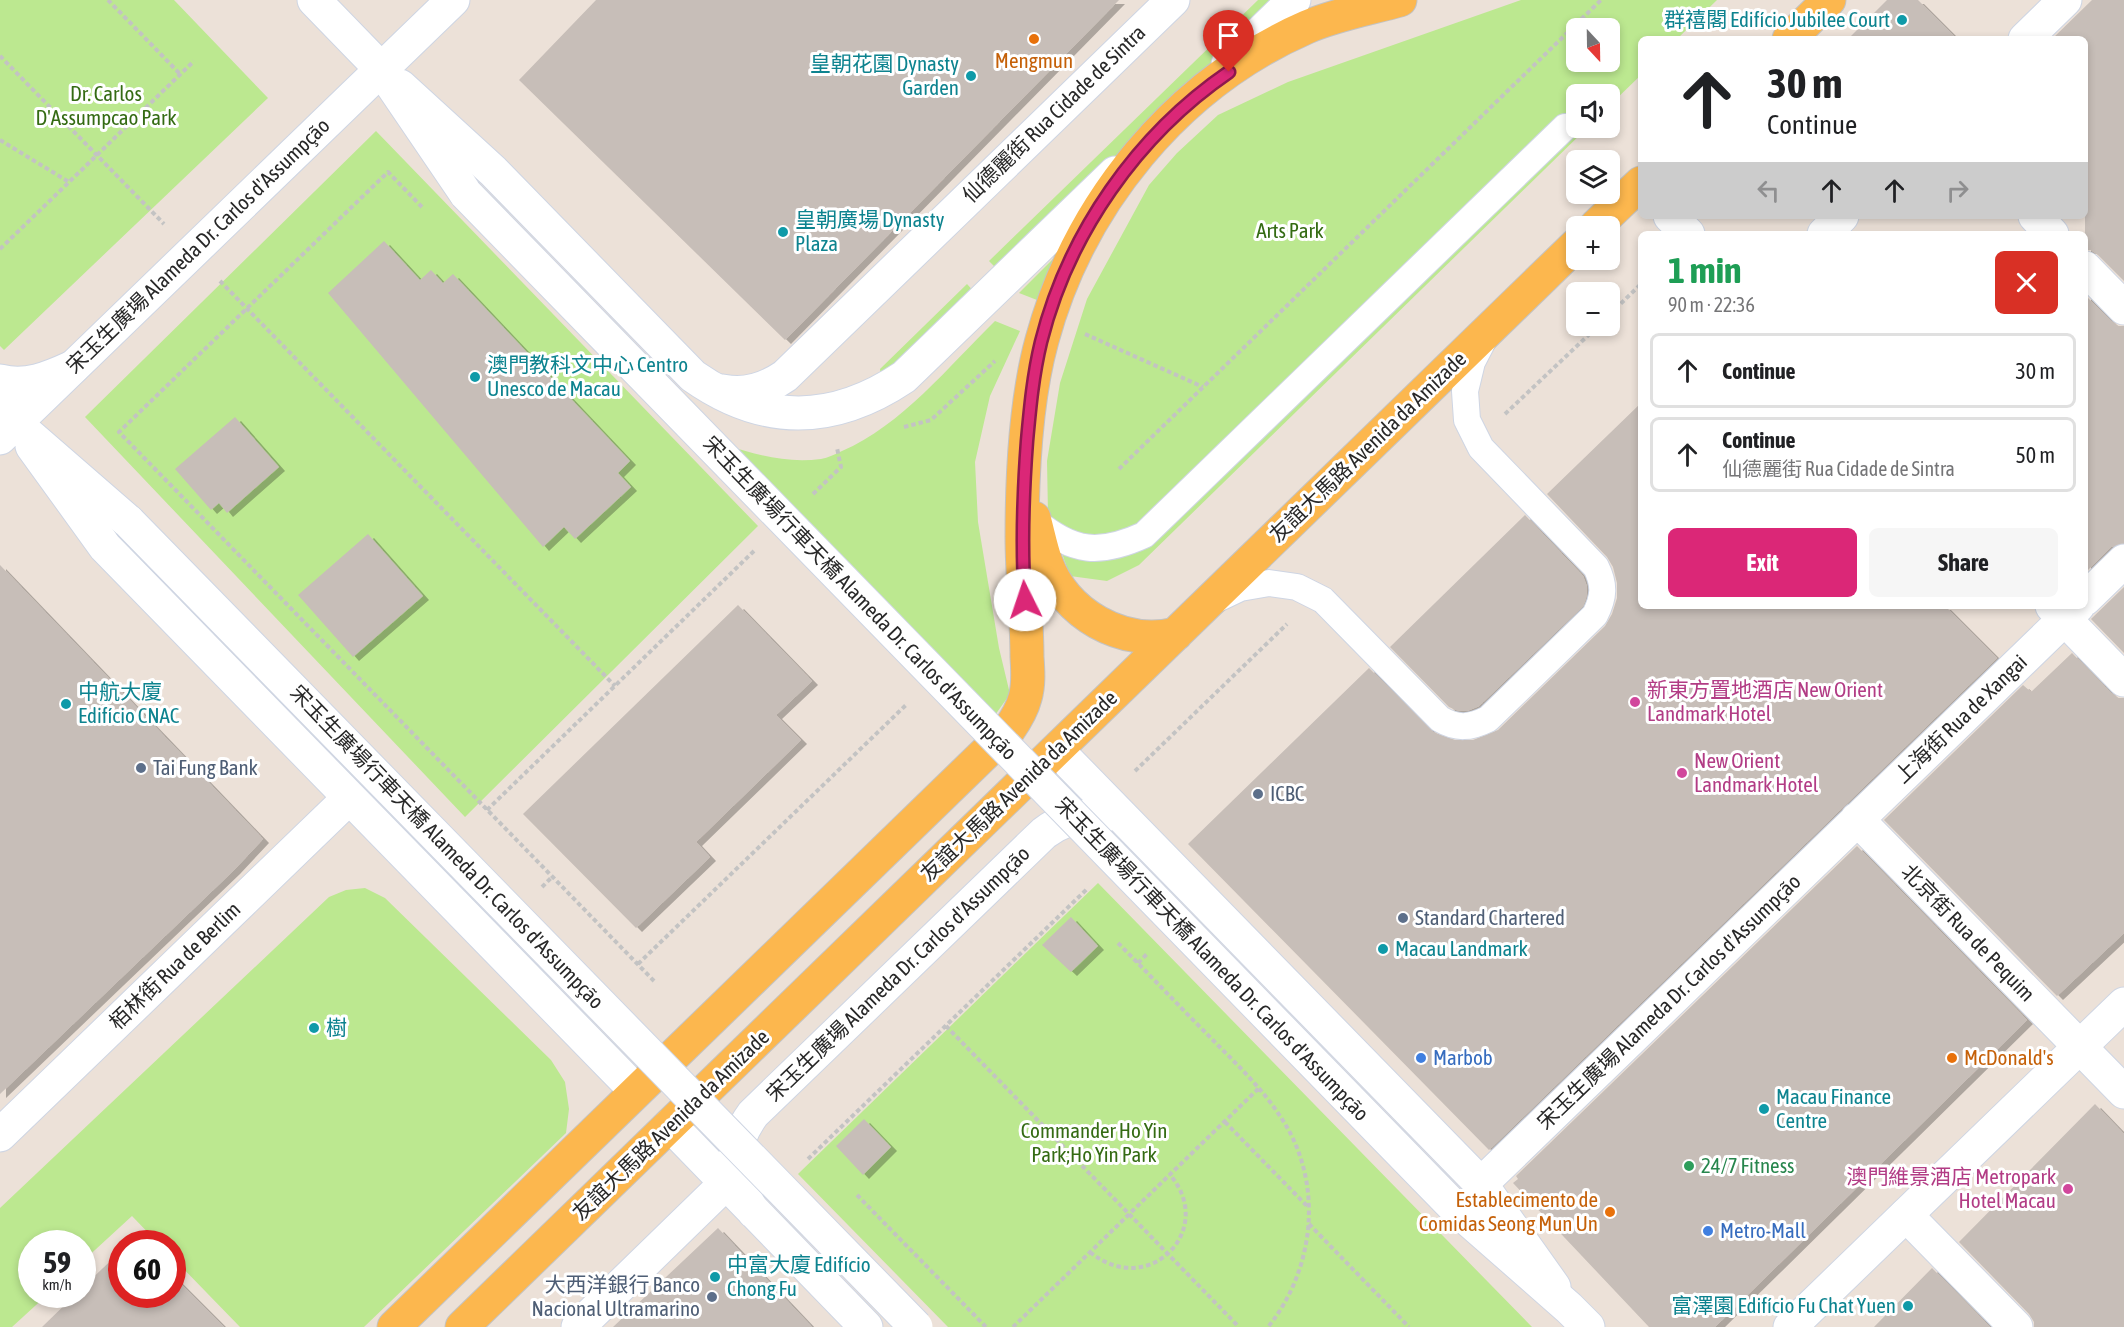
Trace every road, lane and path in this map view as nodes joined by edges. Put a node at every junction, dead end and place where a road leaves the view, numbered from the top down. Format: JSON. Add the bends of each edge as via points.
{"nodes":[{"id":1,"x":108,"y":0,"type":"edge"},
{"id":2,"x":314,"y":0,"type":"edge"},
{"id":3,"x":453,"y":0,"type":"edge"},
{"id":4,"x":1173,"y":0,"type":"edge"},
{"id":5,"x":1294,"y":0,"type":"edge"},
{"id":6,"x":1400,"y":0,"type":"edge"},
{"id":7,"x":1601,"y":0,"type":"edge"},
{"id":8,"x":1829,"y":0,"type":"edge"},
{"id":9,"x":2065,"y":0,"type":"edge"},
{"id":10,"x":1792,"y":36,"type":"edge"},
{"id":11,"x":2028,"y":36,"type":"edge"},
{"id":12,"x":0,"y":56,"type":"edge"},
{"id":13,"x":194,"y":61,"type":"dead end"},
{"id":14,"x":381,"y":69,"type":"junction"},
{"id":15,"x":180,"y":74,"type":"junction"},
{"id":16,"x":1184,"y":107,"type":"junction"},
{"id":17,"x":1565,"y":127,"type":"dead end"},
{"id":18,"x":1155,"y":135,"type":"junction"},
{"id":19,"x":0,"y":140,"type":"edge"},
{"id":20,"x":97,"y":155,"type":"junction"},
{"id":21,"x":388,"y":172,"type":"dead end"},
{"id":22,"x":69,"y":182,"type":"junction"},
{"id":23,"x":1638,"y":187,"type":"edge"},
{"id":24,"x":134,"y":193,"type":"dead end"},
{"id":25,"x":1607,"y":216,"type":"edge"},
{"id":26,"x":1673,"y":219,"type":"edge"},
{"id":27,"x":1839,"y":219,"type":"edge"},
{"id":28,"x":2038,"y":219,"type":"edge"},
{"id":29,"x":1685,"y":231,"type":"edge"},
{"id":30,"x":1827,"y":231,"type":"edge"},
{"id":31,"x":2049,"y":231,"type":"edge"},
{"id":32,"x":0,"y":249,"type":"edge"},
{"id":33,"x":1566,"y":255,"type":"edge"},
{"id":34,"x":2088,"y":271,"type":"edge"},
{"id":35,"x":1638,"y":287,"type":"edge"},
{"id":36,"x":1620,"y":304,"type":"edge"},
{"id":37,"x":247,"y":308,"type":"junction"},
{"id":38,"x":2124,"y":308,"type":"edge"},
{"id":39,"x":1049,"y":317,"type":"junction"},
{"id":40,"x":1488,"y":331,"type":"junction"},
{"id":41,"x":1587,"y":336,"type":"edge"},
{"id":42,"x":73,"y":367,"type":"junction"},
{"id":43,"x":0,"y":381,"type":"edge"},
{"id":44,"x":705,"y":384,"type":"junction"},
{"id":45,"x":1203,"y":387,"type":"junction"},
{"id":46,"x":1029,"y":420,"type":"junction"},
{"id":47,"x":5,"y":422,"type":"edge"},
{"id":48,"x":1477,"y":440,"type":"junction"},
{"id":49,"x":842,"y":467,"type":"dead end"},
{"id":50,"x":1119,"y":469,"type":"dead end"},
{"id":51,"x":807,"y":500,"type":"dead end"},
{"id":52,"x":1035,"y":521,"type":"junction"},
{"id":53,"x":757,"y":549,"type":"dead end"},
{"id":54,"x":2124,"y":561,"type":"edge"},
{"id":55,"x":2088,"y":592,"type":"edge"},
{"id":56,"x":1315,"y":596,"type":"junction"},
{"id":57,"x":1207,"y":603,"type":"junction"},
{"id":58,"x":2068,"y":609,"type":"edge"},
{"id":59,"x":2071,"y":609,"type":"edge"},
{"id":60,"x":1176,"y":634,"type":"junction"},
{"id":61,"x":2124,"y":680,"type":"edge"},
{"id":62,"x":615,"y":686,"type":"junction"},
{"id":63,"x":907,"y":703,"type":"dead end"},
{"id":64,"x":1057,"y":750,"type":"junction"},
{"id":65,"x":349,"y":798,"type":"junction"},
{"id":66,"x":1106,"y":800,"type":"junction"},
{"id":67,"x":487,"y":810,"type":"junction"},
{"id":68,"x":1857,"y":819,"type":"junction"},
{"id":69,"x":1141,"y":836,"type":"junction"},
{"id":70,"x":1089,"y":886,"type":"dead end"},
{"id":71,"x":1118,"y":943,"type":"dead end"},
{"id":72,"x":638,"y":964,"type":"junction"},
{"id":73,"x":655,"y":982,"type":"dead end"},
{"id":74,"x":2124,"y":1004,"type":"edge"},
{"id":75,"x":946,"y":1026,"type":"junction"},
{"id":76,"x":2079,"y":1047,"type":"junction"},
{"id":77,"x":1259,"y":1088,"type":"junction"},
{"id":78,"x":636,"y":1091,"type":"junction"},
{"id":79,"x":2124,"y":1092,"type":"edge"},
{"id":80,"x":1225,"y":1122,"type":"junction"},
{"id":81,"x":670,"y":1125,"type":"junction"},
{"id":82,"x":0,"y":1135,"type":"edge"},
{"id":83,"x":801,"y":1166,"type":"dead end"},
{"id":84,"x":1170,"y":1175,"type":"junction"},
{"id":85,"x":726,"y":1183,"type":"junction"},
{"id":86,"x":1481,"y":1184,"type":"junction"},
{"id":87,"x":857,"y":1195,"type":"dead end"},
{"id":88,"x":1309,"y":1208,"type":"junction"},
{"id":89,"x":1455,"y":1208,"type":"joint"},
{"id":90,"x":754,"y":1212,"type":"junction"},
{"id":91,"x":1130,"y":1214,"type":"junction"},
{"id":92,"x":1906,"y":1215,"type":"junction"},
{"id":93,"x":1309,"y":1224,"type":"junction"},
{"id":94,"x":1090,"y":1252,"type":"junction"},
{"id":95,"x":1168,"y":1253,"type":"junction"},
{"id":96,"x":1579,"y":1317,"type":"edge"},
{"id":97,"x":394,"y":1327,"type":"edge"},
{"id":98,"x":462,"y":1327,"type":"edge"},
{"id":99,"x":578,"y":1327,"type":"edge"},
{"id":100,"x":867,"y":1327,"type":"edge"},
{"id":101,"x":916,"y":1327,"type":"edge"},
{"id":102,"x":986,"y":1327,"type":"edge"},
{"id":103,"x":1013,"y":1327,"type":"edge"},
{"id":104,"x":1239,"y":1327,"type":"edge"},
{"id":105,"x":1268,"y":1327,"type":"edge"},
{"id":106,"x":1409,"y":1327,"type":"edge"},
{"id":107,"x":1790,"y":1327,"type":"edge"},
{"id":108,"x":2016,"y":1327,"type":"edge"}],
"edges":[{"from":1,"to":15,"type":"path"},
{"from":2,"to":14,"type":"street"},
{"from":3,"to":14,"type":"street","name":"宋玉生廣場 Alameda Dr. Carlos d'Assumpção"},
{"from":4,"to":44,"type":"street","name":"仙德麗街 Rua Cidade de Sintra","via":[[785,376],[744,393]]},
{"from":5,"to":16,"type":"street"},
{"from":6,"to":16,"type":"main road","via":[[1309,26],[1278,41],[1214,82]]},
{"from":7,"to":45,"type":"path"},
{"from":8,"to":10,"type":"main road"},
{"from":9,"to":11,"type":"street"},
{"from":12,"to":20,"type":"path"},
{"from":13,"to":15,"type":"path"},
{"from":14,"to":42,"type":"street","name":"宋玉生廣場 Alameda Dr. Carlos d'Assumpção"},
{"from":14,"to":44,"type":"street","via":[[493,171],[683,367]]},
{"from":14,"to":89,"type":"street","name":"宋玉生廣場行車天橋 Alameda Dr. Carlos d'Assumpção","bridge":true,"via":[[466,194]]},
{"from":15,"to":20,"type":"path"},
{"from":16,"to":18,"type":"main road"},
{"from":17,"to":52,"type":"lane","via":[[1144,535],[1120,546],[1097,549],[1053,536]]},
{"from":18,"to":39,"type":"main road","via":[[1085,231]]},
{"from":18,"to":44,"type":"street","via":[[915,367],[881,392],[841,408],[785,412],[756,408]]},
{"from":19,"to":22,"type":"path"},
{"from":20,"to":22,"type":"path"},
{"from":20,"to":24,"type":"path"},
{"from":21,"to":37,"type":"path"},
{"from":22,"to":32,"type":"path"},
{"from":23,"to":25,"type":"main road"},
{"from":26,"to":29,"type":"street"},
{"from":27,"to":30,"type":"street"},
{"from":28,"to":31,"type":"street"},
{"from":33,"to":40,"type":"main road","name":"友誼大馬路 Avenida da Amizade"},
{"from":34,"to":38,"type":"street"},
{"from":35,"to":36,"type":"path"},
{"from":37,"to":62,"type":"path"},
{"from":37,"to":67,"type":"path","via":[[119,432]]},
{"from":39,"to":45,"type":"path"},
{"from":39,"to":46,"type":"main road","via":[[1033,381]]},
{"from":40,"to":48,"type":"lane","via":[[1465,391],[1467,420]]},
{"from":40,"to":57,"type":"main road","name":"友誼大馬路 Avenida da Amizade"},
{"from":41,"to":48,"type":"path"},
{"from":42,"to":43,"type":"street","via":[[43,381]]},
{"from":42,"to":47,"type":"street","name":"宋玉生廣場 Alameda Dr. Carlos d'Assumpção"},
{"from":45,"to":50,"type":"path"},
{"from":46,"to":52,"type":"main road","via":[[1029,500]]},
{"from":46,"to":78,"type":"main road","via":[[1022,500],[1028,681],[1018,716],[1008,731]]},
{"from":47,"to":65,"type":"street","via":[[105,548]]},
{"from":47,"to":101,"type":"street","name":"宋玉生廣場行車天橋 Alameda Dr. Carlos d'Assumpção","bridge":true,"via":[[129,522]]},
{"from":48,"to":56,"type":"lane","via":[[1480,448],[1596,567],[1604,591],[1595,615],[1488,719],[1465,727],[1452,726],[1440,719]]},
{"from":49,"to":51,"type":"path"},
{"from":52,"to":60,"type":"main road","via":[[1046,562],[1064,595],[1077,608],[1110,629],[1128,634]]},
{"from":53,"to":62,"type":"path"},
{"from":54,"to":55,"type":"street","name":"上海街 Rua de Xangai"},
{"from":56,"to":57,"type":"lane","via":[[1297,587],[1269,583],[1240,588]]},
{"from":56,"to":66,"type":"path"},
{"from":57,"to":60,"type":"main road","name":"友誼大馬路 Avenida da Amizade"},
{"from":58,"to":68,"type":"street","name":"上海街 Rua de Xangai"},
{"from":59,"to":61,"type":"street"},
{"from":60,"to":64,"type":"main road","name":"友誼大馬路 Avenida da Amizade"},
{"from":62,"to":67,"type":"path"},
{"from":63,"to":72,"type":"path"},
{"from":64,"to":66,"type":"street","name":"宋玉生廣場 Alameda Dr. Carlos d'Assumpção"},
{"from":64,"to":81,"type":"main road","name":"友誼大馬路 Avenida da Amizade"},
{"from":65,"to":78,"type":"street"},
{"from":65,"to":82,"type":"street","name":"栢林街 Rua de Berlim"},
{"from":66,"to":69,"type":"street","name":"宋玉生廣場 Alameda Dr. Carlos d'Assumpção"},
{"from":67,"to":72,"type":"path"},
{"from":68,"to":76,"type":"street","name":"北京街 Rua de Pequim"},
{"from":68,"to":86,"type":"street","name":"宋玉生廣場 Alameda Dr. Carlos d'Assumpção"},
{"from":69,"to":86,"type":"street","name":"宋玉生廣場 Alameda Dr. Carlos d'Assumpção"},
{"from":69,"to":90,"type":"street","name":"宋玉生廣場 Alameda Dr. Carlos d'Assumpção","via":[[1122,822],[1099,816],[1076,817],[1053,826],[753,1113],[741,1133],[735,1156],[740,1191]]},
{"from":70,"to":75,"type":"path"},
{"from":71,"to":77,"type":"path"},
{"from":72,"to":73,"type":"path"},
{"from":74,"to":76,"type":"street"},
{"from":75,"to":83,"type":"path"},
{"from":75,"to":91,"type":"path"},
{"from":76,"to":79,"type":"street","name":"北京街 Rua de Pequim"},
{"from":76,"to":92,"type":"street"},
{"from":77,"to":80,"type":"path"},
{"from":77,"to":88,"type":"path","via":[[1295,1144]]},
{"from":78,"to":97,"type":"main road"},
{"from":80,"to":84,"type":"path"},
{"from":80,"to":88,"type":"path"},
{"from":81,"to":85,"type":"street","name":"宋玉生廣場 Alameda Dr. Carlos d'Assumpção"},
{"from":81,"to":98,"type":"main road","name":"友誼大馬路 Avenida da Amizade"},
{"from":84,"to":91,"type":"path"},
{"from":84,"to":95,"type":"path","via":[[1180,1189],[1185,1217],[1181,1235]]},
{"from":85,"to":90,"type":"street","name":"宋玉生廣場 Alameda Dr. Carlos d'Assumpção"},
{"from":85,"to":99,"type":"street"},
{"from":86,"to":96,"type":"street","name":"宋玉生廣場 Alameda Dr. Carlos d'Assumpção"},
{"from":87,"to":102,"type":"path"},
{"from":88,"to":93,"type":"path"},
{"from":89,"to":96,"type":"street","name":"宋玉生廣場 Alameda Dr. Carlos d'Assumpção"},
{"from":90,"to":100,"type":"street","name":"宋玉生廣場 Alameda Dr. Carlos d'Assumpção"},
{"from":91,"to":94,"type":"path"},
{"from":91,"to":95,"type":"path"},
{"from":92,"to":107,"type":"street"},
{"from":92,"to":108,"type":"street"},
{"from":93,"to":105,"type":"path","via":[[1299,1273],[1287,1300]]},
{"from":93,"to":106,"type":"path"},
{"from":94,"to":95,"type":"path","via":[[1104,1263],[1130,1269],[1149,1266]]},
{"from":94,"to":103,"type":"path"},
{"from":95,"to":104,"type":"path"}]}
